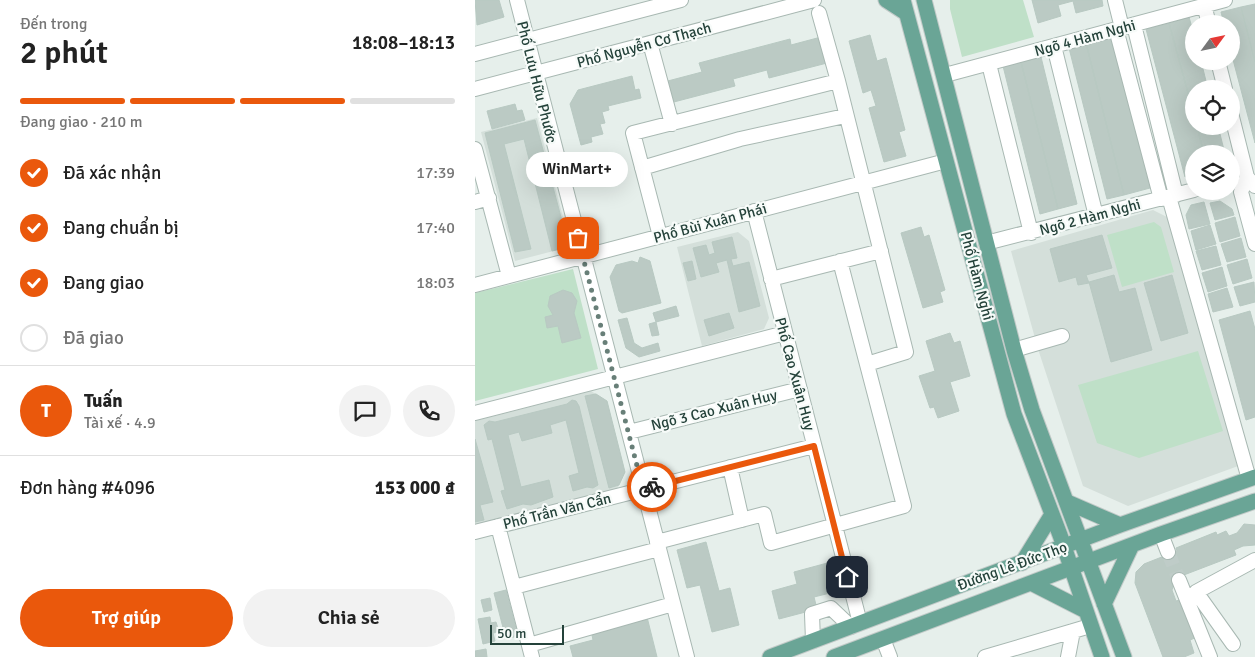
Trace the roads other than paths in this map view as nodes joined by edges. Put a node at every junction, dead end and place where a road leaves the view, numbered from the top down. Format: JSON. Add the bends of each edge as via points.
{"nodes":[{"id":1,"x":517,"y":0,"type":"edge"},
{"id":2,"x":681,"y":0,"type":"edge"},
{"id":3,"x":813,"y":0,"type":"edge"},
{"id":4,"x":886,"y":0,"type":"edge"},
{"id":5,"x":1115,"y":0,"type":"edge"},
{"id":6,"x":1225,"y":0,"type":"edge"},
{"id":7,"x":927,"y":2,"type":"edge"},
{"id":8,"x":1204,"y":6,"type":"junction"},
{"id":9,"x":905,"y":7,"type":"edge"},
{"id":10,"x":819,"y":13,"type":"dead end"},
{"id":11,"x":1206,"y":15,"type":"edge"},
{"id":12,"x":1124,"y":27,"type":"junction"},
{"id":13,"x":527,"y":40,"type":"junction"},
{"id":14,"x":1054,"y":46,"type":"junction"},
{"id":15,"x":651,"y":49,"type":"junction"},
{"id":16,"x":475,"y":54,"type":"edge"},
{"id":17,"x":989,"y":64,"type":"junction"},
{"id":18,"x":535,"y":73,"type":"junction"},
{"id":19,"x":945,"y":75,"type":"junction"},
{"id":20,"x":838,"y":80,"type":"junction"},
{"id":21,"x":475,"y":89,"type":"edge"},
{"id":22,"x":845,"y":116,"type":"junction"},
{"id":23,"x":672,"y":124,"type":"junction"},
{"id":24,"x":1238,"y":135,"type":"edge"},
{"id":25,"x":475,"y":148,"type":"edge"},
{"id":26,"x":945,"y":161,"type":"junction"},
{"id":27,"x":642,"y":168,"type":"junction"},
{"id":28,"x":1252,"y":179,"type":"edge"},
{"id":29,"x":865,"y":182,"type":"junction"},
{"id":30,"x":1185,"y":193,"type":"edge"},
{"id":31,"x":1169,"y":197,"type":"junction"},
{"id":32,"x":482,"y":200,"type":"edge"},
{"id":33,"x":754,"y":211,"type":"junction"},
{"id":34,"x":1096,"y":216,"type":"junction"},
{"id":35,"x":1031,"y":233,"type":"junction"},
{"id":36,"x":661,"y":236,"type":"junction"},
{"id":37,"x":986,"y":243,"type":"junction"},
{"id":38,"x":1255,"y":244,"type":"edge"},
{"id":39,"x":881,"y":251,"type":"junction"},
{"id":40,"x":583,"y":256,"type":"junction"},
{"id":41,"x":840,"y":261,"type":"junction"},
{"id":42,"x":509,"y":276,"type":"junction"},
{"id":43,"x":771,"y":279,"type":"junction"},
{"id":44,"x":475,"y":284,"type":"edge"},
{"id":45,"x":1007,"y":322,"type":"junction"},
{"id":46,"x":991,"y":327,"type":"junction"},
{"id":47,"x":785,"y":333,"type":"junction"},
{"id":48,"x":1062,"y":336,"type":"dead end"},
{"id":49,"x":1014,"y":350,"type":"junction"},
{"id":50,"x":867,"y":364,"type":"junction"},
{"id":51,"x":614,"y":377,"type":"junction"},
{"id":52,"x":800,"y":389,"type":"junction"},
{"id":53,"x":475,"y":413,"type":"edge"},
{"id":54,"x":629,"y":432,"type":"junction"},
{"id":55,"x":814,"y":446,"type":"junction"},
{"id":56,"x":730,"y":467,"type":"junction"},
{"id":57,"x":1252,"y":478,"type":"edge"},
{"id":58,"x":643,"y":489,"type":"junction"},
{"id":59,"x":1255,"y":501,"type":"edge"},
{"id":60,"x":1067,"y":502,"type":"junction"},
{"id":61,"x":1051,"y":516,"type":"junction"},
{"id":62,"x":742,"y":520,"type":"junction"},
{"id":63,"x":1120,"y":525,"type":"junction"},
{"id":64,"x":498,"y":526,"type":"junction"},
{"id":65,"x":834,"y":526,"type":"junction"},
{"id":66,"x":475,"y":532,"type":"edge"},
{"id":67,"x":1161,"y":534,"type":"junction"},
{"id":68,"x":1081,"y":541,"type":"junction"},
{"id":69,"x":658,"y":545,"type":"junction"},
{"id":70,"x":1132,"y":545,"type":"junction"},
{"id":71,"x":1064,"y":548,"type":"junction"},
{"id":72,"x":1168,"y":552,"type":"tunnel mouth"},
{"id":73,"x":1088,"y":562,"type":"junction"},
{"id":74,"x":1021,"y":563,"type":"junction"},
{"id":75,"x":1253,"y":565,"type":"edge"},
{"id":76,"x":1070,"y":568,"type":"junction"},
{"id":77,"x":1179,"y":580,"type":"tunnel mouth"},
{"id":78,"x":1031,"y":583,"type":"junction"},
{"id":79,"x":514,"y":587,"type":"junction"},
{"id":80,"x":673,"y":604,"type":"junction"},
{"id":81,"x":1104,"y":604,"type":"junction"},
{"id":82,"x":1084,"y":610,"type":"junction"},
{"id":83,"x":856,"y":625,"type":"junction"},
{"id":84,"x":1090,"y":626,"type":"junction"},
{"id":85,"x":1073,"y":631,"type":"junction"},
{"id":86,"x":883,"y":638,"type":"junction"},
{"id":87,"x":813,"y":641,"type":"junction"},
{"id":88,"x":1233,"y":644,"type":"dead end"},
{"id":89,"x":531,"y":651,"type":"edge"},
{"id":90,"x":687,"y":657,"type":"edge"},
{"id":91,"x":770,"y":657,"type":"edge"},
{"id":92,"x":834,"y":657,"type":"edge"},
{"id":93,"x":890,"y":657,"type":"edge"},
{"id":94,"x":985,"y":657,"type":"edge"},
{"id":95,"x":1068,"y":657,"type":"edge"},
{"id":96,"x":1102,"y":657,"type":"edge"},
{"id":97,"x":1124,"y":657,"type":"edge"},
{"id":98,"x":1210,"y":657,"type":"edge"}],
"edges":[{"from":1,"to":13,"type":"street","name":"Phố Lưu Hữu Phước"},
{"from":2,"to":13,"type":"street"},
{"from":3,"to":15,"type":"street","name":"Phố Nguyễn Cơ Thạch"},
{"from":4,"to":9,"type":"main road"},
{"from":5,"to":12,"type":"street"},
{"from":6,"to":8,"type":"street","name":"Ngõ 4 Hàm Nghi"},
{"from":7,"to":19,"type":"main road","name":"Phố Hàm Nghi"},
{"from":8,"to":11,"type":"street"},
{"from":8,"to":12,"type":"street","name":"Ngõ 4 Hàm Nghi"},
{"from":9,"to":26,"type":"main road","name":"Phố Hàm Nghi"},
{"from":10,"to":20,"type":"street"},
{"from":12,"to":14,"type":"street","name":"Ngõ 4 Hàm Nghi"},
{"from":12,"to":31,"type":"street"},
{"from":13,"to":16,"type":"street"},
{"from":13,"to":18,"type":"street","name":"Phố Lưu Hữu Phước"},
{"from":14,"to":17,"type":"street","name":"Ngõ 4 Hàm Nghi"},
{"from":14,"to":34,"type":"street"},
{"from":15,"to":18,"type":"street","name":"Phố Nguyễn Cơ Thạch"},
{"from":15,"to":23,"type":"street"},
{"from":17,"to":19,"type":"street","name":"Ngõ 4 Hàm Nghi"},
{"from":17,"to":35,"type":"street"},
{"from":18,"to":21,"type":"street","name":"Phố Nguyễn Cơ Thạch"},
{"from":18,"to":40,"type":"street","name":"Phố Lưu Hữu Phước"},
{"from":19,"to":37,"type":"main road","name":"Phố Hàm Nghi"},
{"from":20,"to":22,"type":"street"},
{"from":20,"to":23,"type":"street"},
{"from":22,"to":27,"type":"street","via":[[740,139]]},
{"from":22,"to":29,"type":"street"},
{"from":23,"to":27,"type":"street","via":[[633,133]]},
{"from":24,"to":28,"type":"street"},
{"from":25,"to":32,"type":"street"},
{"from":26,"to":29,"type":"street","name":"Phố Bùi Xuân Phái"},
{"from":26,"to":46,"type":"main road","name":"Phố Hàm Nghi"},
{"from":27,"to":36,"type":"street"},
{"from":28,"to":38,"type":"street","via":[[1241,192]]},
{"from":29,"to":33,"type":"street","name":"Phố Bùi Xuân Phái"},
{"from":29,"to":39,"type":"street"},
{"from":30,"to":31,"type":"street","name":"Ngõ 2 Hàm Nghi"},
{"from":31,"to":34,"type":"street","name":"Ngõ 2 Hàm Nghi"},
{"from":31,"to":57,"type":"street"},
{"from":32,"to":42,"type":"street"},
{"from":33,"to":36,"type":"street","name":"Phố Bùi Xuân Phái"},
{"from":33,"to":43,"type":"street","name":"Phố Cao Xuân Huy"},
{"from":34,"to":35,"type":"street","name":"Ngõ 2 Hàm Nghi"},
{"from":35,"to":37,"type":"street","name":"Ngõ 2 Hàm Nghi"},
{"from":36,"to":40,"type":"street","name":"Phố Bùi Xuân Phái"},
{"from":37,"to":45,"type":"main road","name":"Phố Hàm Nghi"},
{"from":39,"to":41,"type":"street"},
{"from":39,"to":50,"type":"street","via":[[907,352]]},
{"from":40,"to":42,"type":"street","name":"Phố Bùi Xuân Phái"},
{"from":40,"to":51,"type":"street","name":"Phố Lưu Hữu Phước"},
{"from":41,"to":43,"type":"street"},
{"from":41,"to":50,"type":"street"},
{"from":42,"to":44,"type":"street","name":"Phố Bùi Xuân Phái"},
{"from":43,"to":47,"type":"street","name":"Phố Cao Xuân Huy"},
{"from":45,"to":46,"type":"street"},
{"from":45,"to":49,"type":"main road","name":"Phố Hàm Nghi"},
{"from":46,"to":61,"type":"main road","name":"Phố Hàm Nghi","via":[[1014,414]]},
{"from":47,"to":51,"type":"street"},
{"from":47,"to":52,"type":"street","name":"Phố Cao Xuân Huy"},
{"from":48,"to":49,"type":"street"},
{"from":49,"to":60,"type":"main road","name":"Phố Hàm Nghi","via":[[1032,410]]},
{"from":50,"to":65,"type":"street","via":[[904,506]]},
{"from":51,"to":53,"type":"street"},
{"from":51,"to":54,"type":"street","name":"Phố Lưu Hữu Phước"},
{"from":52,"to":54,"type":"street","name":"Ngõ 3 Cao Xuân Huy"},
{"from":52,"to":55,"type":"street","name":"Phố Cao Xuân Huy"},
{"from":54,"to":58,"type":"street","name":"Phố Lưu Hữu Phước"},
{"from":55,"to":56,"type":"street","name":"Phố Trần Văn Cẩn"},
{"from":55,"to":65,"type":"street","name":"Phố Cao Xuân Huy"},
{"from":56,"to":58,"type":"street","name":"Phố Trần Văn Cẩn"},
{"from":56,"to":62,"type":"street"},
{"from":57,"to":63,"type":"main road","name":"Đường Lê Đức Thọ"},
{"from":58,"to":64,"type":"street","name":"Phố Trần Văn Cẩn"},
{"from":58,"to":69,"type":"street","name":"Phố Lưu Hữu Phước"},
{"from":59,"to":67,"type":"main road","name":"Đường Lê Đức Thọ"},
{"from":60,"to":63,"type":"main road"},
{"from":60,"to":68,"type":"main road","name":"Phố Hàm Nghi"},
{"from":61,"to":71,"type":"main road","name":"Phố Hàm Nghi"},
{"from":61,"to":74,"type":"main road"},
{"from":62,"to":65,"type":"street","via":[[764,514],[771,543]]},
{"from":62,"to":69,"type":"street"},
{"from":63,"to":68,"type":"main road","name":"Đường Lê Đức Thọ"},
{"from":64,"to":66,"type":"street","name":"Phố Trần Văn Cẩn"},
{"from":64,"to":79,"type":"street"},
{"from":65,"to":83,"type":"street","name":"Phố Cao Xuân Huy"},
{"from":67,"to":70,"type":"main road","name":"Đường Lê Đức Thọ"},
{"from":67,"to":72,"type":"street"},
{"from":68,"to":71,"type":"main road","name":"Đường Lê Đức Thọ"},
{"from":68,"to":73,"type":"main road","name":"Phố Hàm Nghi"},
{"from":69,"to":79,"type":"street"},
{"from":69,"to":80,"type":"street","name":"Phố Lưu Hữu Phước"},
{"from":70,"to":73,"type":"main road","name":"Đường Lê Đức Thọ"},
{"from":70,"to":81,"type":"main road"},
{"from":71,"to":74,"type":"main road","name":"Đường Lê Đức Thọ"},
{"from":71,"to":76,"type":"main road","name":"Phố Hàm Nghi"},
{"from":73,"to":76,"type":"main road","name":"Đường Lê Đức Thọ"},
{"from":73,"to":81,"type":"main road","name":"Phố Hàm Nghi"},
{"from":74,"to":83,"type":"main road","name":"Đường Lê Đức Thọ"},
{"from":75,"to":88,"type":"street","via":[[1196,592]]},
{"from":76,"to":78,"type":"main road","name":"Đường Lê Đức Thọ"},
{"from":76,"to":82,"type":"main road","name":"Phố Hàm Nghi"},
{"from":77,"to":98,"type":"street"},
{"from":78,"to":82,"type":"main road"},
{"from":78,"to":86,"type":"main road","name":"Đường Lê Đức Thọ"},
{"from":79,"to":89,"type":"street"},
{"from":80,"to":89,"type":"street"},
{"from":80,"to":90,"type":"street","name":"Phố Lưu Hữu Phước"},
{"from":81,"to":97,"type":"main road","name":"Phố Hàm Nghi"},
{"from":82,"to":84,"type":"main road","name":"Phố Hàm Nghi"},
{"from":83,"to":87,"type":"main road","name":"Đường Lê Đức Thọ"},
{"from":83,"to":87,"type":"street","via":[[831,608],[812,614]]},
{"from":84,"to":85,"type":"street"},
{"from":84,"to":96,"type":"main road","name":"Phố Hàm Nghi"},
{"from":85,"to":94,"type":"street"},
{"from":85,"to":95,"type":"street"},
{"from":86,"to":92,"type":"main road","name":"Đường Lê Đức Thọ"},
{"from":86,"to":93,"type":"street"},
{"from":87,"to":91,"type":"main road","name":"Đường Lê Đức Thọ"}]}
